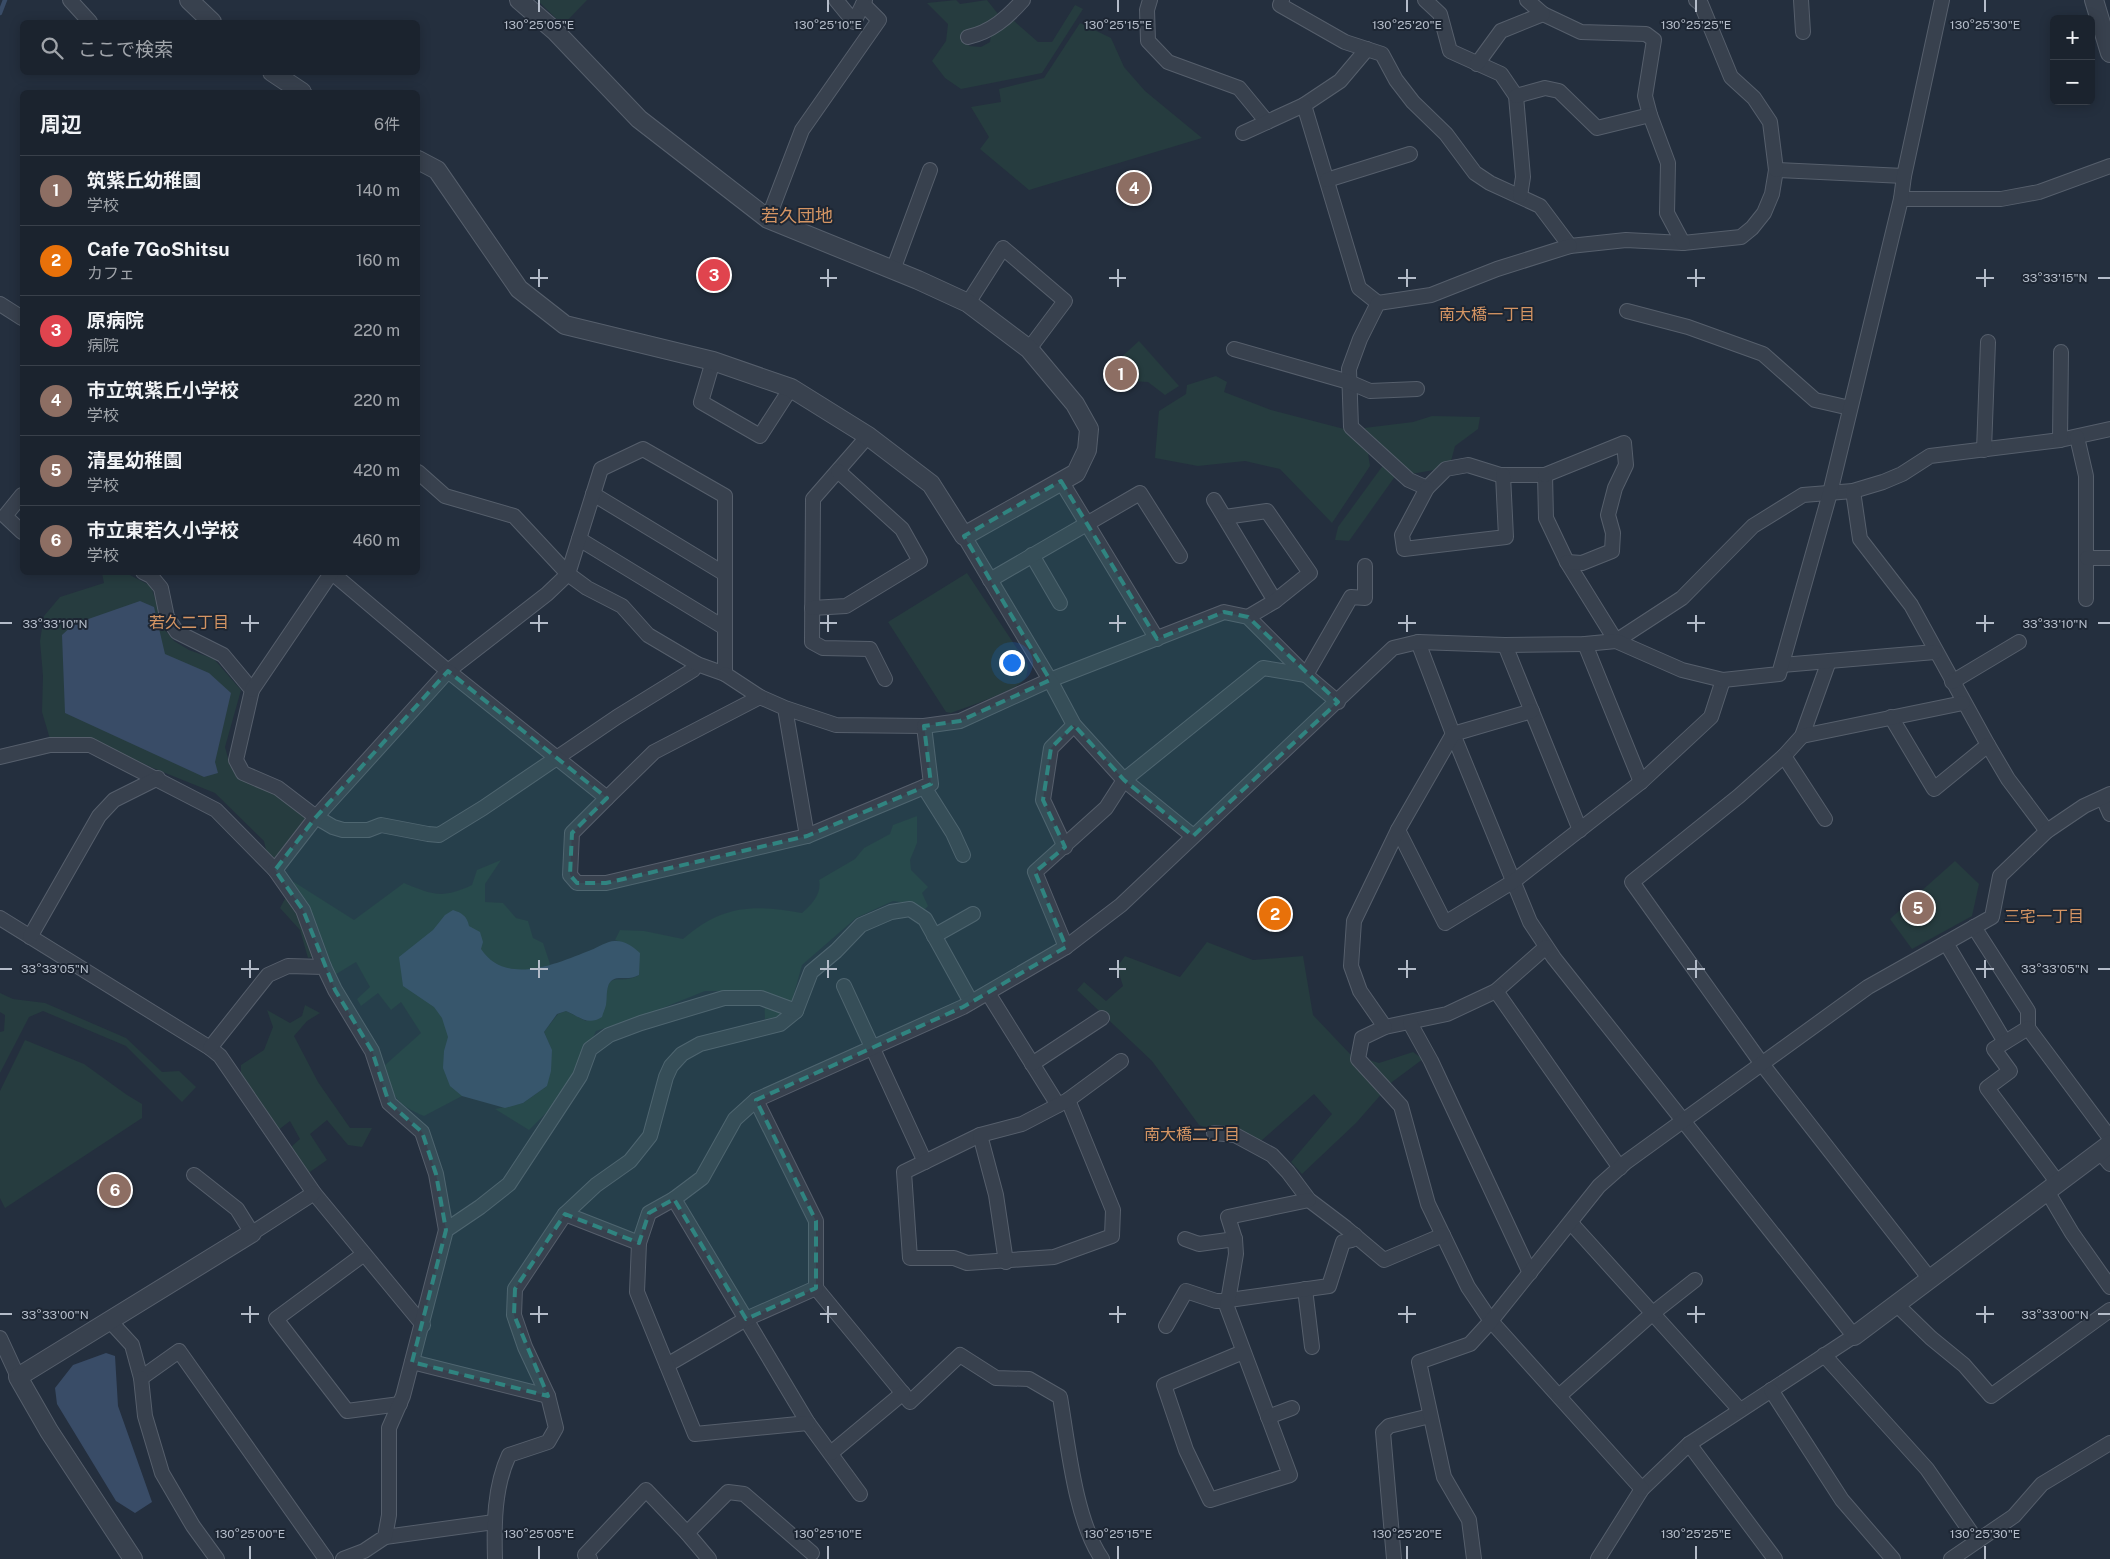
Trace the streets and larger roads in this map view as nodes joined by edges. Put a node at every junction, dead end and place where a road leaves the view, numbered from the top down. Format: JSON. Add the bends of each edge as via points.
{"nodes":[{"id":1,"x":70,"y":0,"type":"edge"},
{"id":2,"x":189,"y":0,"type":"edge"},
{"id":3,"x":519,"y":0,"type":"edge"},
{"id":4,"x":836,"y":0,"type":"edge"},
{"id":5,"x":1023,"y":0,"type":"edge"},
{"id":6,"x":1150,"y":0,"type":"edge"},
{"id":7,"x":1425,"y":0,"type":"edge"},
{"id":8,"x":1527,"y":0,"type":"edge"},
{"id":9,"x":1697,"y":0,"type":"edge"},
{"id":10,"x":1802,"y":0,"type":"edge"},
{"id":11,"x":1942,"y":0,"type":"edge"},
{"id":12,"x":2094,"y":0,"type":"edge"},
{"id":13,"x":864,"y":2,"type":"edge"},
{"id":14,"x":1278,"y":2,"type":"edge"},
{"id":15,"x":1543,"y":14,"type":"junction"},
{"id":16,"x":88,"y":20,"type":"edge"},
{"id":17,"x":210,"y":20,"type":"edge"},
{"id":18,"x":1803,"y":32,"type":"dead end"},
{"id":19,"x":968,"y":37,"type":"dead end"},
{"id":20,"x":2108,"y":42,"type":"edge"},
{"id":21,"x":1367,"y":49,"type":"junction"},
{"id":22,"x":1477,"y":64,"type":"junction"},
{"id":23,"x":276,"y":75,"type":"edge"},
{"id":24,"x":299,"y":90,"type":"edge"},
{"id":25,"x":1516,"y":96,"type":"junction"},
{"id":26,"x":1304,"y":105,"type":"junction"},
{"id":27,"x":1650,"y":115,"type":"junction"},
{"id":28,"x":1266,"y":122,"type":"junction"},
{"id":29,"x":1243,"y":133,"type":"dead end"},
{"id":30,"x":1410,"y":154,"type":"dead end"},
{"id":31,"x":420,"y":161,"type":"edge"},
{"id":32,"x":2110,"y":166,"type":"edge"},
{"id":33,"x":930,"y":170,"type":"dead end"},
{"id":34,"x":1776,"y":170,"type":"junction"},
{"id":35,"x":1904,"y":176,"type":"junction"},
{"id":36,"x":1327,"y":180,"type":"junction"},
{"id":37,"x":1520,"y":196,"type":"junction"},
{"id":38,"x":1901,"y":199,"type":"junction"},
{"id":39,"x":768,"y":219,"type":"junction"},
{"id":40,"x":1683,"y":243,"type":"junction"},
{"id":41,"x":1570,"y":246,"type":"junction"},
{"id":42,"x":893,"y":270,"type":"junction"},
{"id":43,"x":968,"y":303,"type":"junction"},
{"id":44,"x":1378,"y":303,"type":"junction"},
{"id":45,"x":0,"y":304,"type":"edge"},
{"id":46,"x":1628,"y":311,"type":"dead end"},
{"id":47,"x":20,"y":317,"type":"edge"},
{"id":48,"x":1988,"y":342,"type":"dead end"},
{"id":49,"x":1029,"y":349,"type":"junction"},
{"id":50,"x":1234,"y":349,"type":"dead end"},
{"id":51,"x":2061,"y":352,"type":"dead end"},
{"id":52,"x":713,"y":361,"type":"junction"},
{"id":53,"x":1349,"y":382,"type":"junction"},
{"id":54,"x":790,"y":388,"type":"junction"},
{"id":55,"x":1417,"y":389,"type":"dead end"},
{"id":56,"x":1850,"y":408,"type":"junction"},
{"id":57,"x":2110,"y":429,"type":"edge"},
{"id":58,"x":868,"y":436,"type":"junction"},
{"id":59,"x":2078,"y":437,"type":"junction"},
{"id":60,"x":2060,"y":440,"type":"junction"},
{"id":61,"x":1984,"y":450,"type":"junction"},
{"id":62,"x":838,"y":471,"type":"junction"},
{"id":63,"x":420,"y":474,"type":"edge"},
{"id":64,"x":1503,"y":475,"type":"junction"},
{"id":65,"x":1545,"y":476,"type":"junction"},
{"id":66,"x":1061,"y":481,"type":"junction"},
{"id":67,"x":1427,"y":488,"type":"junction"},
{"id":68,"x":1853,"y":491,"type":"junction"},
{"id":69,"x":1830,"y":493,"type":"junction"},
{"id":70,"x":593,"y":494,"type":"junction"},
{"id":71,"x":20,"y":497,"type":"edge"},
{"id":72,"x":1214,"y":500,"type":"dead end"},
{"id":73,"x":1225,"y":518,"type":"junction"},
{"id":74,"x":1086,"y":522,"type":"junction"},
{"id":75,"x":20,"y":530,"type":"edge"},
{"id":76,"x":964,"y":536,"type":"junction"},
{"id":77,"x":579,"y":539,"type":"junction"},
{"id":78,"x":1032,"y":555,"type":"junction"},
{"id":79,"x":1180,"y":556,"type":"dead end"},
{"id":80,"x":2087,"y":558,"type":"junction"},
{"id":81,"x":2110,"y":558,"type":"edge"},
{"id":82,"x":1567,"y":562,"type":"junction"},
{"id":83,"x":1365,"y":566,"type":"dead end"},
{"id":84,"x":568,"y":574,"type":"junction"},
{"id":85,"x":725,"y":574,"type":"junction"},
{"id":86,"x":150,"y":575,"type":"edge"},
{"id":87,"x":331,"y":575,"type":"edge"},
{"id":88,"x":334,"y":575,"type":"edge"},
{"id":89,"x":990,"y":580,"type":"junction"},
{"id":90,"x":2086,"y":598,"type":"dead end"},
{"id":91,"x":1275,"y":600,"type":"junction"},
{"id":92,"x":1060,"y":603,"type":"dead end"},
{"id":93,"x":812,"y":608,"type":"junction"},
{"id":94,"x":1248,"y":618,"type":"junction"},
{"id":95,"x":725,"y":628,"type":"junction"},
{"id":96,"x":1157,"y":639,"type":"junction"},
{"id":97,"x":1616,"y":641,"type":"junction"},
{"id":98,"x":1418,"y":642,"type":"junction"},
{"id":99,"x":2019,"y":642,"type":"dead end"},
{"id":100,"x":1505,"y":644,"type":"junction"},
{"id":101,"x":1584,"y":644,"type":"junction"},
{"id":102,"x":1935,"y":652,"type":"junction"},
{"id":103,"x":1829,"y":661,"type":"junction"},
{"id":104,"x":697,"y":664,"type":"junction"},
{"id":105,"x":1782,"y":665,"type":"junction"},
{"id":106,"x":448,"y":671,"type":"junction"},
{"id":107,"x":725,"y":674,"type":"junction"},
{"id":108,"x":1306,"y":675,"type":"junction"},
{"id":109,"x":885,"y":679,"type":"dead end"},
{"id":110,"x":1050,"y":680,"type":"junction"},
{"id":111,"x":1723,"y":680,"type":"junction"},
{"id":112,"x":1952,"y":682,"type":"junction"},
{"id":113,"x":252,"y":690,"type":"junction"},
{"id":114,"x":760,"y":697,"type":"junction"},
{"id":115,"x":1338,"y":702,"type":"junction"},
{"id":116,"x":1963,"y":703,"type":"junction"},
{"id":117,"x":785,"y":708,"type":"junction"},
{"id":118,"x":1532,"y":711,"type":"junction"},
{"id":119,"x":1891,"y":717,"type":"junction"},
{"id":120,"x":1074,"y":725,"type":"junction"},
{"id":121,"x":924,"y":726,"type":"junction"},
{"id":122,"x":1453,"y":734,"type":"junction"},
{"id":123,"x":1802,"y":736,"type":"junction"},
{"id":124,"x":1988,"y":745,"type":"junction"},
{"id":125,"x":1784,"y":756,"type":"junction"},
{"id":126,"x":0,"y":757,"type":"edge"},
{"id":127,"x":556,"y":757,"type":"junction"},
{"id":128,"x":158,"y":778,"type":"junction"},
{"id":129,"x":1124,"y":780,"type":"junction"},
{"id":130,"x":1641,"y":782,"type":"junction"},
{"id":131,"x":924,"y":787,"type":"junction"},
{"id":132,"x":2106,"y":796,"type":"edge"},
{"id":133,"x":607,"y":798,"type":"junction"},
{"id":134,"x":2110,"y":814,"type":"edge"},
{"id":135,"x":316,"y":817,"type":"junction"},
{"id":136,"x":1825,"y":819,"type":"dead end"},
{"id":137,"x":1398,"y":830,"type":"junction"},
{"id":138,"x":1580,"y":830,"type":"junction"},
{"id":139,"x":2047,"y":831,"type":"junction"},
{"id":140,"x":807,"y":836,"type":"junction"},
{"id":141,"x":1193,"y":836,"type":"junction"},
{"id":142,"x":1065,"y":847,"type":"junction"},
{"id":143,"x":963,"y":856,"type":"dead end"},
{"id":144,"x":274,"y":870,"type":"junction"},
{"id":145,"x":1514,"y":881,"type":"junction"},
{"id":146,"x":973,"y":914,"type":"dead end"},
{"id":147,"x":0,"y":918,"type":"edge"},
{"id":148,"x":1974,"y":927,"type":"junction"},
{"id":149,"x":934,"y":936,"type":"junction"},
{"id":150,"x":30,"y":937,"type":"junction"},
{"id":151,"x":1946,"y":943,"type":"junction"},
{"id":152,"x":1546,"y":947,"type":"junction"},
{"id":153,"x":1066,"y":948,"type":"junction"},
{"id":154,"x":324,"y":967,"type":"junction"},
{"id":155,"x":844,"y":986,"type":"dead end"},
{"id":156,"x":1496,"y":990,"type":"junction"},
{"id":157,"x":988,"y":992,"type":"junction"},
{"id":158,"x":971,"y":1002,"type":"junction"},
{"id":159,"x":796,"y":1011,"type":"junction"},
{"id":160,"x":1102,"y":1018,"type":"dead end"},
{"id":161,"x":1410,"y":1023,"type":"junction"},
{"id":162,"x":1385,"y":1027,"type":"junction"},
{"id":163,"x":2028,"y":1028,"type":"junction"},
{"id":164,"x":2005,"y":1042,"type":"junction"},
{"id":165,"x":210,"y":1048,"type":"junction"},
{"id":166,"x":874,"y":1048,"type":"junction"},
{"id":167,"x":1121,"y":1061,"type":"dead end"},
{"id":168,"x":1032,"y":1064,"type":"junction"},
{"id":169,"x":1762,"y":1064,"type":"junction"},
{"id":170,"x":756,"y":1100,"type":"junction"},
{"id":171,"x":1063,"y":1103,"type":"junction"},
{"id":172,"x":1684,"y":1120,"type":"junction"},
{"id":173,"x":1214,"y":1133,"type":"dead end"},
{"id":174,"x":980,"y":1134,"type":"junction"},
{"id":175,"x":2107,"y":1150,"type":"edge"},
{"id":176,"x":925,"y":1162,"type":"junction"},
{"id":177,"x":1620,"y":1168,"type":"junction"},
{"id":178,"x":194,"y":1174,"type":"dead end"},
{"id":179,"x":2053,"y":1187,"type":"junction"},
{"id":180,"x":314,"y":1194,"type":"junction"},
{"id":181,"x":674,"y":1199,"type":"junction"},
{"id":182,"x":1309,"y":1200,"type":"junction"},
{"id":183,"x":565,"y":1214,"type":"junction"},
{"id":184,"x":1571,"y":1223,"type":"junction"},
{"id":185,"x":446,"y":1230,"type":"junction"},
{"id":186,"x":252,"y":1233,"type":"junction"},
{"id":187,"x":1355,"y":1235,"type":"junction"},
{"id":188,"x":1443,"y":1235,"type":"junction"},
{"id":189,"x":1235,"y":1239,"type":"junction"},
{"id":190,"x":1185,"y":1240,"type":"dead end"},
{"id":191,"x":639,"y":1244,"type":"junction"},
{"id":192,"x":364,"y":1254,"type":"junction"},
{"id":193,"x":1006,"y":1262,"type":"junction"},
{"id":194,"x":1530,"y":1273,"type":"junction"},
{"id":195,"x":1930,"y":1279,"type":"junction"},
{"id":196,"x":1695,"y":1280,"type":"dead end"},
{"id":197,"x":2110,"y":1286,"type":"edge"},
{"id":198,"x":816,"y":1288,"type":"junction"},
{"id":199,"x":1305,"y":1290,"type":"junction"},
{"id":200,"x":1227,"y":1301,"type":"junction"},
{"id":201,"x":1896,"y":1304,"type":"junction"},
{"id":202,"x":2110,"y":1310,"type":"edge"},
{"id":203,"x":1653,"y":1313,"type":"junction"},
{"id":204,"x":746,"y":1318,"type":"junction"},
{"id":205,"x":109,"y":1320,"type":"junction"},
{"id":206,"x":1491,"y":1321,"type":"junction"},
{"id":207,"x":423,"y":1325,"type":"junction"},
{"id":208,"x":1166,"y":1326,"type":"dead end"},
{"id":209,"x":1854,"y":1336,"type":"junction"},
{"id":210,"x":0,"y":1338,"type":"edge"},
{"id":211,"x":1312,"y":1347,"type":"dead end"},
{"id":212,"x":1243,"y":1352,"type":"junction"},
{"id":213,"x":1824,"y":1355,"type":"junction"},
{"id":214,"x":0,"y":1356,"type":"edge"},
{"id":215,"x":412,"y":1362,"type":"junction"},
{"id":216,"x":667,"y":1365,"type":"junction"},
{"id":217,"x":18,"y":1377,"type":"junction"},
{"id":218,"x":141,"y":1378,"type":"junction"},
{"id":219,"x":1771,"y":1390,"type":"junction"},
{"id":220,"x":903,"y":1393,"type":"junction"},
{"id":221,"x":548,"y":1396,"type":"junction"},
{"id":222,"x":1558,"y":1396,"type":"junction"},
{"id":223,"x":400,"y":1404,"type":"junction"},
{"id":224,"x":1292,"y":1408,"type":"dead end"},
{"id":225,"x":1740,"y":1410,"type":"junction"},
{"id":226,"x":1430,"y":1416,"type":"junction"},
{"id":227,"x":1268,"y":1417,"type":"junction"},
{"id":228,"x":808,"y":1422,"type":"junction"},
{"id":229,"x":2110,"y":1443,"type":"edge"},
{"id":230,"x":1689,"y":1444,"type":"junction"},
{"id":231,"x":831,"y":1453,"type":"junction"},
{"id":232,"x":1642,"y":1489,"type":"junction"},
{"id":233,"x":860,"y":1494,"type":"dead end"},
{"id":234,"x":494,"y":1522,"type":"junction"},
{"id":235,"x":687,"y":1533,"type":"junction"},
{"id":236,"x":385,"y":1537,"type":"junction"},
{"id":237,"x":1977,"y":1541,"type":"junction"},
{"id":238,"x":812,"y":1557,"type":"edge"},
{"id":239,"x":133,"y":1559,"type":"edge"},
{"id":240,"x":216,"y":1559,"type":"edge"},
{"id":241,"x":326,"y":1559,"type":"edge"},
{"id":242,"x":343,"y":1559,"type":"edge"},
{"id":243,"x":495,"y":1559,"type":"edge"},
{"id":244,"x":590,"y":1559,"type":"edge"},
{"id":245,"x":709,"y":1559,"type":"edge"},
{"id":246,"x":1102,"y":1559,"type":"edge"},
{"id":247,"x":1394,"y":1559,"type":"edge"},
{"id":248,"x":1474,"y":1559,"type":"edge"},
{"id":249,"x":1598,"y":1559,"type":"edge"},
{"id":250,"x":1775,"y":1559,"type":"edge"},
{"id":251,"x":1893,"y":1559,"type":"edge"},
{"id":252,"x":1952,"y":1559,"type":"edge"}],
"edges":[{"from":1,"to":16,"type":"street"},
{"from":2,"to":17,"type":"street"},
{"from":3,"to":39,"type":"street","via":[[556,32],[639,119]]},
{"from":4,"to":13,"type":"street","via":[[854,22]]},
{"from":5,"to":19,"type":"street","via":[[1008,17],[982,34]]},
{"from":6,"to":28,"type":"street","via":[[1147,10],[1148,42],[1168,62],[1239,88]]},
{"from":7,"to":22,"type":"street","via":[[1440,14],[1450,51]]},
{"from":8,"to":15,"type":"street"},
{"from":9,"to":34,"type":"street","via":[[1731,77],[1754,98],[1770,122]]},
{"from":10,"to":18,"type":"street"},
{"from":11,"to":35,"type":"street"},
{"from":12,"to":20,"type":"street"},
{"from":13,"to":39,"type":"street","via":[[879,20],[802,130]]},
{"from":14,"to":21,"type":"street","via":[[1346,42]]},
{"from":15,"to":22,"type":"street","via":[[1501,32]]},
{"from":15,"to":27,"type":"street","via":[[1581,32],[1646,34],[1654,40],[1645,96]]},
{"from":21,"to":26,"type":"street","via":[[1340,81]]},
{"from":21,"to":37,"type":"street","via":[[1382,54],[1401,87],[1446,134],[1475,173]]},
{"from":22,"to":25,"type":"street","via":[[1501,74]]},
{"from":23,"to":24,"type":"street"},
{"from":25,"to":27,"type":"street","via":[[1545,88],[1559,91],[1597,128]]},
{"from":25,"to":37,"type":"street","via":[[1523,177]]},
{"from":26,"to":28,"type":"street"},
{"from":26,"to":36,"type":"street"},
{"from":27,"to":40,"type":"street","via":[[1668,163],[1667,213]]},
{"from":28,"to":29,"type":"street"},
{"from":30,"to":36,"type":"street"},
{"from":31,"to":52,"type":"street","via":[[436,170],[519,289],[565,325]]},
{"from":32,"to":38,"type":"street","via":[[2039,192],[2001,199]]},
{"from":33,"to":42,"type":"street"},
{"from":34,"to":35,"type":"street"},
{"from":34,"to":40,"type":"street","via":[[1772,194],[1764,213],[1741,237]]},
{"from":35,"to":38,"type":"street"},
{"from":36,"to":44,"type":"street","via":[[1359,288]]},
{"from":37,"to":41,"type":"street","via":[[1540,206]]},
{"from":38,"to":56,"type":"street"},
{"from":39,"to":42,"type":"street"},
{"from":40,"to":41,"type":"street","via":[[1626,240]]},
{"from":41,"to":44,"type":"street","via":[[1497,269],[1431,295]]},
{"from":42,"to":43,"type":"street"},
{"from":43,"to":49,"type":"street"},
{"from":43,"to":49,"type":"street","via":[[1003,248],[1065,301]]},
{"from":44,"to":53,"type":"street","via":[[1360,339],[1349,370]]},
{"from":45,"to":47,"type":"street"},
{"from":46,"to":56,"type":"street","via":[[1688,327],[1763,354],[1815,400]]},
{"from":48,"to":61,"type":"street"},
{"from":49,"to":66,"type":"street","via":[[1075,404],[1088,429],[1088,450],[1076,473]]},
{"from":50,"to":53,"type":"street"},
{"from":51,"to":60,"type":"street"},
{"from":52,"to":54,"type":"street"},
{"from":52,"to":54,"type":"street","via":[[701,402],[760,436]]},
{"from":53,"to":55,"type":"street","via":[[1370,391]]},
{"from":53,"to":67,"type":"street","via":[[1351,427],[1409,480]]},
{"from":54,"to":58,"type":"street"},
{"from":56,"to":69,"type":"street"},
{"from":57,"to":59,"type":"street"},
{"from":58,"to":62,"type":"street"},
{"from":58,"to":76,"type":"street","via":[[931,484]]},
{"from":59,"to":60,"type":"street"},
{"from":59,"to":80,"type":"street","via":[[2086,476]]},
{"from":60,"to":61,"type":"street"},
{"from":61,"to":68,"type":"street","via":[[1930,456],[1902,474]]},
{"from":62,"to":93,"type":"street","via":[[813,499]]},
{"from":62,"to":93,"type":"street","via":[[902,529],[920,561],[846,606]]},
{"from":63,"to":84,"type":"street","via":[[446,496],[514,516]]},
{"from":64,"to":65,"type":"street"},
{"from":64,"to":67,"type":"street","via":[[1468,465],[1446,470]]},
{"from":64,"to":67,"type":"street","via":[[1506,537],[1404,548],[1402,535]]},
{"from":65,"to":82,"type":"street","via":[[1546,518]]},
{"from":65,"to":82,"type":"street","via":[[1624,443],[1626,465],[1615,488],[1608,515],[1614,533],[1612,551],[1582,564]]},
{"from":66,"to":74,"type":"street"},
{"from":66,"to":76,"type":"street"},
{"from":68,"to":69,"type":"street"},
{"from":68,"to":102,"type":"street","via":[[1860,539],[1911,605]]},
{"from":69,"to":97,"type":"street","via":[[1803,495],[1753,526],[1682,598]]},
{"from":69,"to":105,"type":"street"},
{"from":70,"to":77,"type":"street"},
{"from":70,"to":85,"type":"street"},
{"from":70,"to":85,"type":"street","via":[[601,469],[643,449],[725,496]]},
{"from":71,"to":75,"type":"street","via":[[5,516]]},
{"from":72,"to":73,"type":"street"},
{"from":73,"to":91,"type":"street"},
{"from":73,"to":91,"type":"street","via":[[1267,511],[1310,573]]},
{"from":74,"to":78,"type":"street"},
{"from":74,"to":79,"type":"street","via":[[1140,493]]},
{"from":74,"to":96,"type":"street"},
{"from":76,"to":89,"type":"street"},
{"from":77,"to":84,"type":"street"},
{"from":77,"to":95,"type":"street"},
{"from":78,"to":89,"type":"street"},
{"from":78,"to":92,"type":"street"},
{"from":80,"to":81,"type":"street"},
{"from":80,"to":90,"type":"street"},
{"from":82,"to":97,"type":"street"},
{"from":83,"to":108,"type":"street","via":[[1366,598],[1351,597]]},
{"from":84,"to":104,"type":"street","via":[[622,606],[648,635]]},
{"from":84,"to":106,"type":"street"},
{"from":85,"to":95,"type":"street"},
{"from":86,"to":113,"type":"street","via":[[161,588],[167,618],[178,632],[223,655]]},
{"from":87,"to":113,"type":"street"},
{"from":88,"to":106,"type":"street"},
{"from":89,"to":110,"type":"street"},
{"from":91,"to":94,"type":"street"},
{"from":93,"to":109,"type":"street","via":[[812,642],[823,648],[870,648]]},
{"from":94,"to":96,"type":"street","via":[[1224,612]]},
{"from":94,"to":108,"type":"street"},
{"from":95,"to":107,"type":"street"},
{"from":96,"to":110,"type":"street"},
{"from":97,"to":101,"type":"street"},
{"from":97,"to":111,"type":"street","via":[[1682,670]]},
{"from":98,"to":100,"type":"street"},
{"from":98,"to":115,"type":"street","via":[[1393,648]]},
{"from":98,"to":122,"type":"street"},
{"from":99,"to":112,"type":"street"},
{"from":100,"to":101,"type":"street"},
{"from":100,"to":118,"type":"street"},
{"from":101,"to":130,"type":"street"},
{"from":102,"to":103,"type":"street"},
{"from":102,"to":112,"type":"street"},
{"from":103,"to":105,"type":"street"},
{"from":103,"to":123,"type":"street"},
{"from":104,"to":107,"type":"street"},
{"from":104,"to":127,"type":"street","via":[[693,670]]},
{"from":105,"to":111,"type":"street","via":[[1779,674]]},
{"from":106,"to":127,"type":"street"},
{"from":106,"to":135,"type":"street"},
{"from":107,"to":114,"type":"street"},
{"from":108,"to":115,"type":"street"},
{"from":108,"to":129,"type":"street","via":[[1263,668]]},
{"from":110,"to":120,"type":"street"},
{"from":110,"to":121,"type":"street","via":[[960,721]]},
{"from":111,"to":130,"type":"street","via":[[1710,717]]},
{"from":112,"to":116,"type":"street"},
{"from":113,"to":135,"type":"street","via":[[236,760],[243,773],[278,788]]},
{"from":114,"to":117,"type":"street"},
{"from":114,"to":133,"type":"street","via":[[654,752]]},
{"from":115,"to":141,"type":"street"},
{"from":116,"to":119,"type":"street"},
{"from":116,"to":124,"type":"street"},
{"from":117,"to":121,"type":"street","via":[[836,725]]},
{"from":117,"to":140,"type":"street"},
{"from":118,"to":122,"type":"street"},
{"from":118,"to":138,"type":"street"},
{"from":119,"to":123,"type":"street"},
{"from":119,"to":124,"type":"street","via":[[1934,788]]},
{"from":120,"to":129,"type":"street"},
{"from":120,"to":142,"type":"street","via":[[1051,748],[1043,800]]},
{"from":121,"to":131,"type":"street","via":[[931,784]]},
{"from":122,"to":137,"type":"street"},
{"from":122,"to":145,"type":"street"},
{"from":123,"to":125,"type":"street"},
{"from":124,"to":139,"type":"street","via":[[2008,779]]},
{"from":125,"to":136,"type":"street"},
{"from":125,"to":169,"type":"street","via":[[1632,882]]},
{"from":126,"to":128,"type":"street","via":[[50,745],[90,745]]},
{"from":127,"to":133,"type":"street"},
{"from":127,"to":135,"type":"street","via":[[439,835],[381,825],[368,830],[344,830]]},
{"from":128,"to":144,"type":"street","via":[[216,810]]},
{"from":128,"to":150,"type":"street","via":[[114,800],[99,816]]},
{"from":129,"to":141,"type":"street"},
{"from":129,"to":142,"type":"street","via":[[1106,808]]},
{"from":130,"to":138,"type":"street"},
{"from":131,"to":140,"type":"street"},
{"from":131,"to":143,"type":"street","via":[[953,833]]},
{"from":132,"to":134,"type":"street"},
{"from":132,"to":139,"type":"street","via":[[2084,806]]},
{"from":133,"to":140,"type":"street","via":[[572,833],[570,875],[577,883],[606,883]]},
{"from":135,"to":144,"type":"street"},
{"from":137,"to":145,"type":"street","via":[[1445,923]]},
{"from":137,"to":162,"type":"street","via":[[1354,921],[1351,966],[1360,990]]},
{"from":138,"to":145,"type":"street"},
{"from":139,"to":148,"type":"street","via":[[2000,876],[1992,917]]},
{"from":141,"to":153,"type":"street","via":[[1121,906]]},
{"from":142,"to":153,"type":"street","via":[[1035,872]]},
{"from":144,"to":154,"type":"street","via":[[303,910]]},
{"from":145,"to":152,"type":"street","via":[[1530,922]]},
{"from":146,"to":149,"type":"street"},
{"from":147,"to":150,"type":"street"},
{"from":148,"to":151,"type":"street"},
{"from":148,"to":163,"type":"street","via":[[2028,1011]]},
{"from":149,"to":158,"type":"street"},
{"from":149,"to":159,"type":"street","via":[[925,919],[910,909],[891,912],[861,925],[811,972]]},
{"from":150,"to":165,"type":"street"},
{"from":151,"to":164,"type":"street"},
{"from":151,"to":169,"type":"street","via":[[1868,986]]},
{"from":152,"to":156,"type":"street"},
{"from":152,"to":172,"type":"street"},
{"from":153,"to":157,"type":"street"},
{"from":154,"to":165,"type":"street","via":[[288,966],[268,975]]},
{"from":154,"to":185,"type":"street","via":[[372,1051],[389,1103],[422,1132],[436,1174]]},
{"from":155,"to":166,"type":"street"},
{"from":156,"to":161,"type":"street","via":[[1447,1014]]},
{"from":156,"to":177,"type":"street"},
{"from":157,"to":158,"type":"street"},
{"from":157,"to":168,"type":"street"},
{"from":158,"to":166,"type":"street"},
{"from":159,"to":183,"type":"street","via":[[780,1024],[700,1044],[682,1054],[666,1077],[650,1136],[630,1161],[596,1185]]},
{"from":159,"to":185,"type":"street","via":[[760,998],[724,998],[609,1035],[590,1049],[580,1076],[509,1184]]},
{"from":160,"to":168,"type":"street"},
{"from":161,"to":162,"type":"street"},
{"from":161,"to":194,"type":"street","via":[[1432,1061]]},
{"from":162,"to":188,"type":"street","via":[[1362,1038],[1358,1059],[1401,1106],[1428,1204]]},
{"from":163,"to":164,"type":"street"},
{"from":163,"to":175,"type":"street"},
{"from":164,"to":179,"type":"street","via":[[1994,1049],[2010,1071],[1987,1088]]},
{"from":165,"to":180,"type":"street","via":[[220,1056]]},
{"from":166,"to":170,"type":"street"},
{"from":166,"to":176,"type":"street"},
{"from":167,"to":171,"type":"street"},
{"from":168,"to":171,"type":"street"},
{"from":169,"to":172,"type":"street"},
{"from":169,"to":195,"type":"street"},
{"from":170,"to":181,"type":"street","via":[[735,1119],[702,1178]]},
{"from":170,"to":198,"type":"street","via":[[816,1221]]},
{"from":171,"to":174,"type":"street","via":[[1022,1124]]},
{"from":171,"to":193,"type":"street","via":[[1113,1210],[1112,1236],[1054,1257]]},
{"from":172,"to":177,"type":"street"},
{"from":172,"to":209,"type":"street"},
{"from":173,"to":182,"type":"street","via":[[1235,1135],[1272,1155]]},
{"from":174,"to":176,"type":"street"},
{"from":174,"to":193,"type":"street","via":[[996,1195]]},
{"from":175,"to":179,"type":"street"},
{"from":176,"to":193,"type":"street","via":[[904,1172],[910,1258],[954,1258],[967,1263]]},
{"from":177,"to":184,"type":"street","via":[[1599,1186]]},
{"from":178,"to":186,"type":"street","via":[[237,1209]]},
{"from":179,"to":195,"type":"street"},
{"from":179,"to":197,"type":"street","via":[[2072,1233]]},
{"from":180,"to":186,"type":"street"},
{"from":180,"to":192,"type":"street"},
{"from":181,"to":191,"type":"street","via":[[649,1213]]},
{"from":181,"to":204,"type":"street"},
{"from":182,"to":187,"type":"street"},
{"from":182,"to":189,"type":"street","via":[[1228,1217]]},
{"from":183,"to":191,"type":"street"},
{"from":183,"to":221,"type":"street","via":[[516,1289],[514,1315]]},
{"from":184,"to":194,"type":"street"},
{"from":184,"to":203,"type":"street"},
{"from":185,"to":207,"type":"street"},
{"from":186,"to":205,"type":"street"},
{"from":187,"to":188,"type":"street","via":[[1384,1260]]},
{"from":187,"to":199,"type":"street","via":[[1352,1240],[1343,1242],[1329,1286]]},
{"from":188,"to":206,"type":"street","via":[[1468,1287]]},
{"from":189,"to":190,"type":"street","via":[[1199,1244]]},
{"from":189,"to":200,"type":"street","via":[[1236,1254]]},
{"from":191,"to":216,"type":"street","via":[[637,1292]]},
{"from":192,"to":207,"type":"street"},
{"from":192,"to":223,"type":"street","via":[[276,1318],[347,1411]]},
{"from":194,"to":206,"type":"street"},
{"from":195,"to":201,"type":"street"},
{"from":196,"to":203,"type":"street"},
{"from":198,"to":204,"type":"street"},
{"from":198,"to":220,"type":"street"},
{"from":199,"to":200,"type":"street"},
{"from":199,"to":211,"type":"street"},
{"from":200,"to":208,"type":"street","via":[[1216,1301],[1186,1291]]},
{"from":200,"to":212,"type":"street"},
{"from":201,"to":202,"type":"street","via":[[1964,1365],[1991,1396]]},
{"from":201,"to":209,"type":"street"},
{"from":203,"to":222,"type":"street"},
{"from":203,"to":225,"type":"street"},
{"from":204,"to":216,"type":"street"},
{"from":204,"to":228,"type":"street"},
{"from":205,"to":217,"type":"street"},
{"from":205,"to":218,"type":"street","via":[[132,1345]]},
{"from":206,"to":222,"type":"street"},
{"from":206,"to":226,"type":"street","via":[[1470,1344],[1419,1362]]},
{"from":207,"to":215,"type":"street"},
{"from":209,"to":213,"type":"street"},
{"from":210,"to":217,"type":"street"},
{"from":212,"to":227,"type":"street"},
{"from":212,"to":227,"type":"street","via":[[1164,1385],[1186,1450],[1210,1500],[1290,1475]]},
{"from":213,"to":219,"type":"street"},
{"from":213,"to":237,"type":"street","via":[[1927,1469]]},
{"from":214,"to":217,"type":"street"},
{"from":215,"to":221,"type":"street"},
{"from":215,"to":223,"type":"street"},
{"from":216,"to":228,"type":"street","via":[[695,1434]]},
{"from":217,"to":239,"type":"street","via":[[49,1431]]},
{"from":218,"to":240,"type":"street","via":[[145,1416],[162,1473]]},
{"from":218,"to":241,"type":"street","via":[[179,1351]]},
{"from":219,"to":225,"type":"street"},
{"from":219,"to":251,"type":"street","via":[[1842,1500]]},
{"from":220,"to":231,"type":"street"},
{"from":220,"to":246,"type":"street","via":[[910,1402],[960,1355],[996,1378],[1029,1380],[1060,1397],[1087,1531]]},
{"from":221,"to":234,"type":"street","via":[[556,1428],[548,1442],[509,1455],[503,1468]]},
{"from":222,"to":232,"type":"street"},
{"from":223,"to":236,"type":"street","via":[[389,1428],[390,1515]]},
{"from":224,"to":227,"type":"street"},
{"from":225,"to":230,"type":"street"},
{"from":226,"to":247,"type":"street","via":[[1389,1426],[1383,1432]]},
{"from":226,"to":248,"type":"street","via":[[1444,1478],[1469,1520]]},
{"from":228,"to":231,"type":"street"},
{"from":229,"to":237,"type":"street","via":[[2042,1484],[2014,1516]]},
{"from":230,"to":232,"type":"street"},
{"from":230,"to":250,"type":"street"},
{"from":231,"to":233,"type":"street"},
{"from":232,"to":249,"type":"street"},
{"from":234,"to":236,"type":"street"},
{"from":234,"to":243,"type":"street"},
{"from":235,"to":238,"type":"street","via":[[728,1492],[744,1494]]},
{"from":235,"to":244,"type":"street","via":[[646,1490],[585,1555]]},
{"from":235,"to":245,"type":"street"},
{"from":236,"to":242,"type":"street","via":[[364,1551]]},
{"from":237,"to":252,"type":"street"}]}
